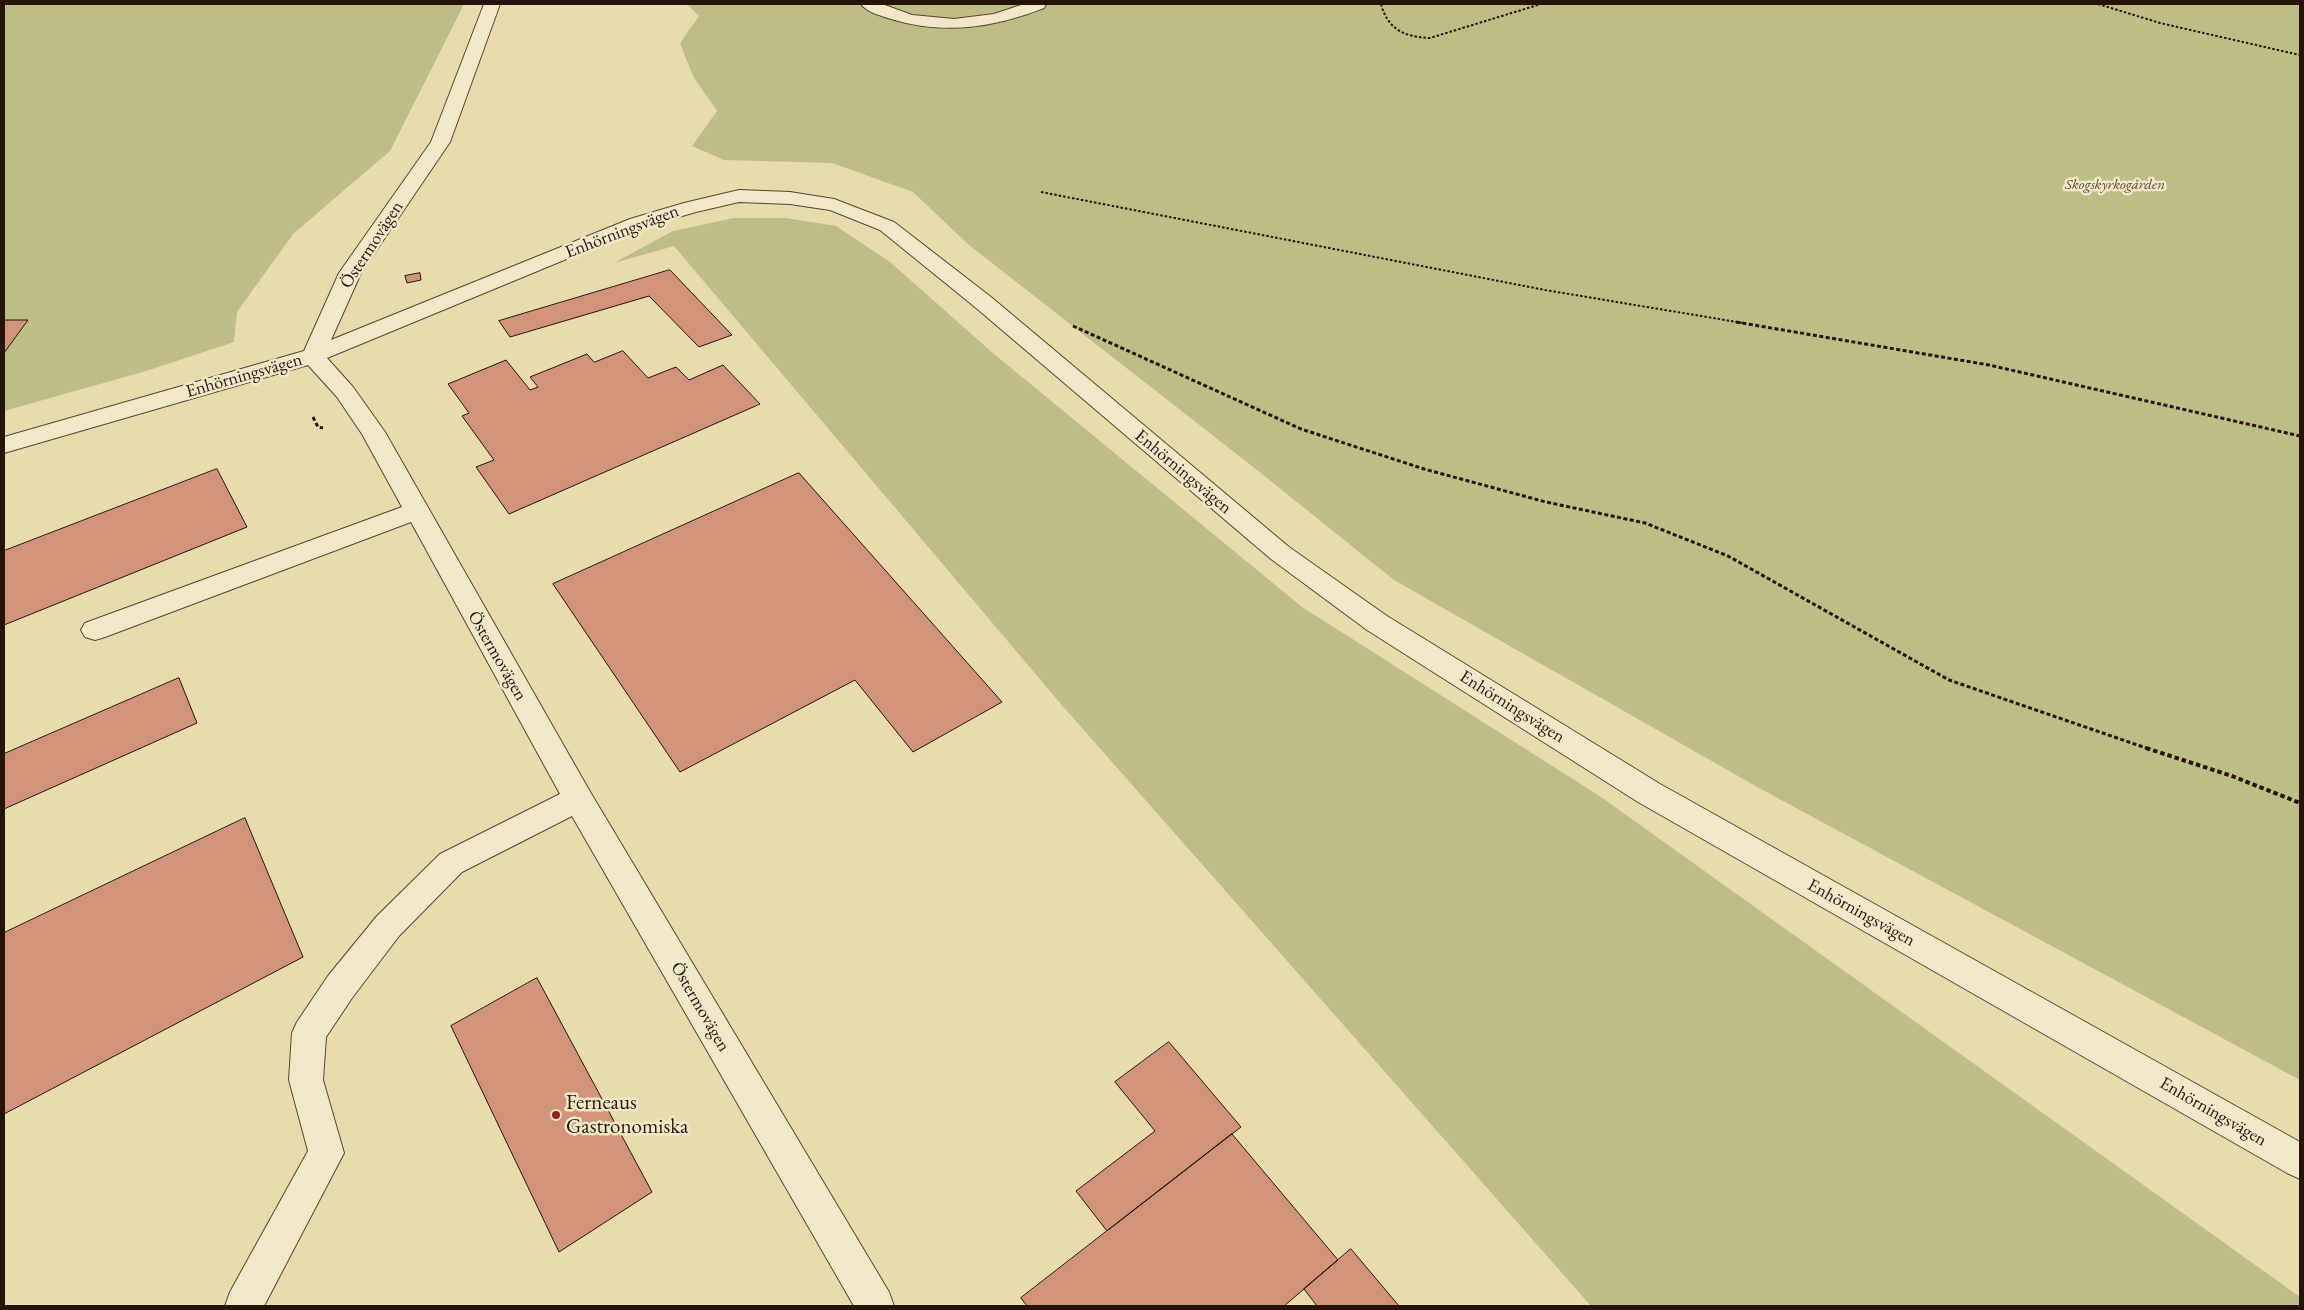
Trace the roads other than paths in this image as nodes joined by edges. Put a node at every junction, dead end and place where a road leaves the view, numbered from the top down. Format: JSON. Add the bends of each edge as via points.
{"nodes":[{"id":1,"x":492,"y":4,"type":"edge"},
{"id":2,"x":869,"y":4,"type":"edge"},
{"id":3,"x":1038,"y":4,"type":"edge"},
{"id":4,"x":313,"y":356,"type":"junction"},
{"id":5,"x":4,"y":445,"type":"edge"},
{"id":6,"x":416,"y":511,"type":"junction"},
{"id":7,"x":95,"y":630,"type":"dead end"},
{"id":8,"x":578,"y":799,"type":"junction"},
{"id":9,"x":2300,"y":1162,"type":"edge"},
{"id":10,"x":244,"y":1306,"type":"edge"},
{"id":11,"x":875,"y":1306,"type":"edge"}],
"edges":[{"from":1,"to":4,"type":"street","name":"Östermovägen","via":[[440,142],[350,273]]},
{"from":2,"to":3,"type":"street","via":[[916,22],[949,24],[985,22]]},
{"from":4,"to":5,"type":"street","name":"Enhörningsvägen"},
{"from":4,"to":6,"type":"street","name":"Östermovägen","via":[[345,392],[373,432]]},
{"from":4,"to":9,"type":"street","name":"Enhörningsvägen","via":[[637,223],[739,196],[790,198],[834,205],[887,226],[984,302],[1280,553],[1378,622],[1649,793]]},
{"from":6,"to":7,"type":"street"},
{"from":6,"to":8,"type":"street","name":"Östermovägen"},
{"from":8,"to":10,"type":"street","via":[[451,863],[388,926],[340,987],[310,1033],[306,1080],[326,1154]]},
{"from":8,"to":11,"type":"street","name":"Östermovägen"}]}
